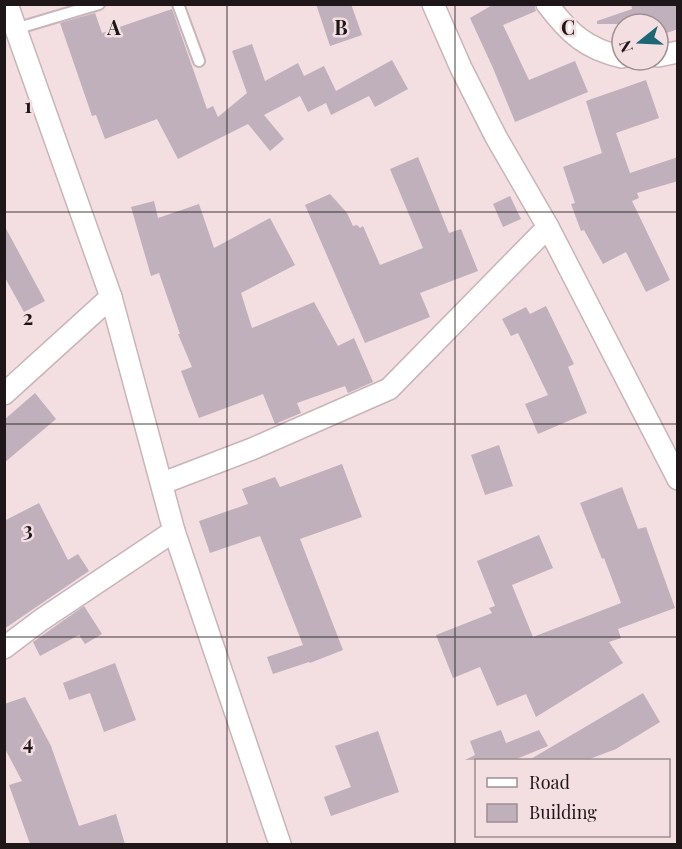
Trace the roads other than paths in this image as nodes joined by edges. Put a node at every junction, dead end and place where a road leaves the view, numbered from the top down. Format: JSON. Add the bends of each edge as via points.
{"nodes":[{"id":1,"x":7,"y":4,"type":"edge"},
{"id":2,"x":99,"y":4,"type":"edge"},
{"id":3,"x":178,"y":4,"type":"edge"},
{"id":4,"x":433,"y":4,"type":"edge"},
{"id":5,"x":547,"y":4,"type":"edge"},
{"id":6,"x":15,"y":29,"type":"junction"},
{"id":7,"x":610,"y":54,"type":"edge"},
{"id":8,"x":199,"y":61,"type":"dead end"},
{"id":9,"x":548,"y":227,"type":"junction"},
{"id":10,"x":111,"y":297,"type":"junction"},
{"id":11,"x":4,"y":394,"type":"edge"},
{"id":12,"x":678,"y":479,"type":"edge"},
{"id":13,"x":163,"y":483,"type":"junction"},
{"id":14,"x":174,"y":531,"type":"junction"},
{"id":15,"x":4,"y":648,"type":"edge"},
{"id":16,"x":280,"y":844,"type":"edge"}],
"edges":[{"from":1,"to":6,"type":"street"},
{"from":2,"to":6,"type":"lane"},
{"from":3,"to":8,"type":"lane"},
{"from":4,"to":9,"type":"street","via":[[496,136]]},
{"from":5,"to":7,"type":"street","via":[[582,42]]},
{"from":6,"to":10,"type":"street"},
{"from":9,"to":12,"type":"street"},
{"from":9,"to":13,"type":"street","via":[[389,389]]},
{"from":10,"to":11,"type":"street"},
{"from":10,"to":13,"type":"street"},
{"from":13,"to":14,"type":"street"},
{"from":14,"to":15,"type":"street"},
{"from":14,"to":16,"type":"street"}]}
